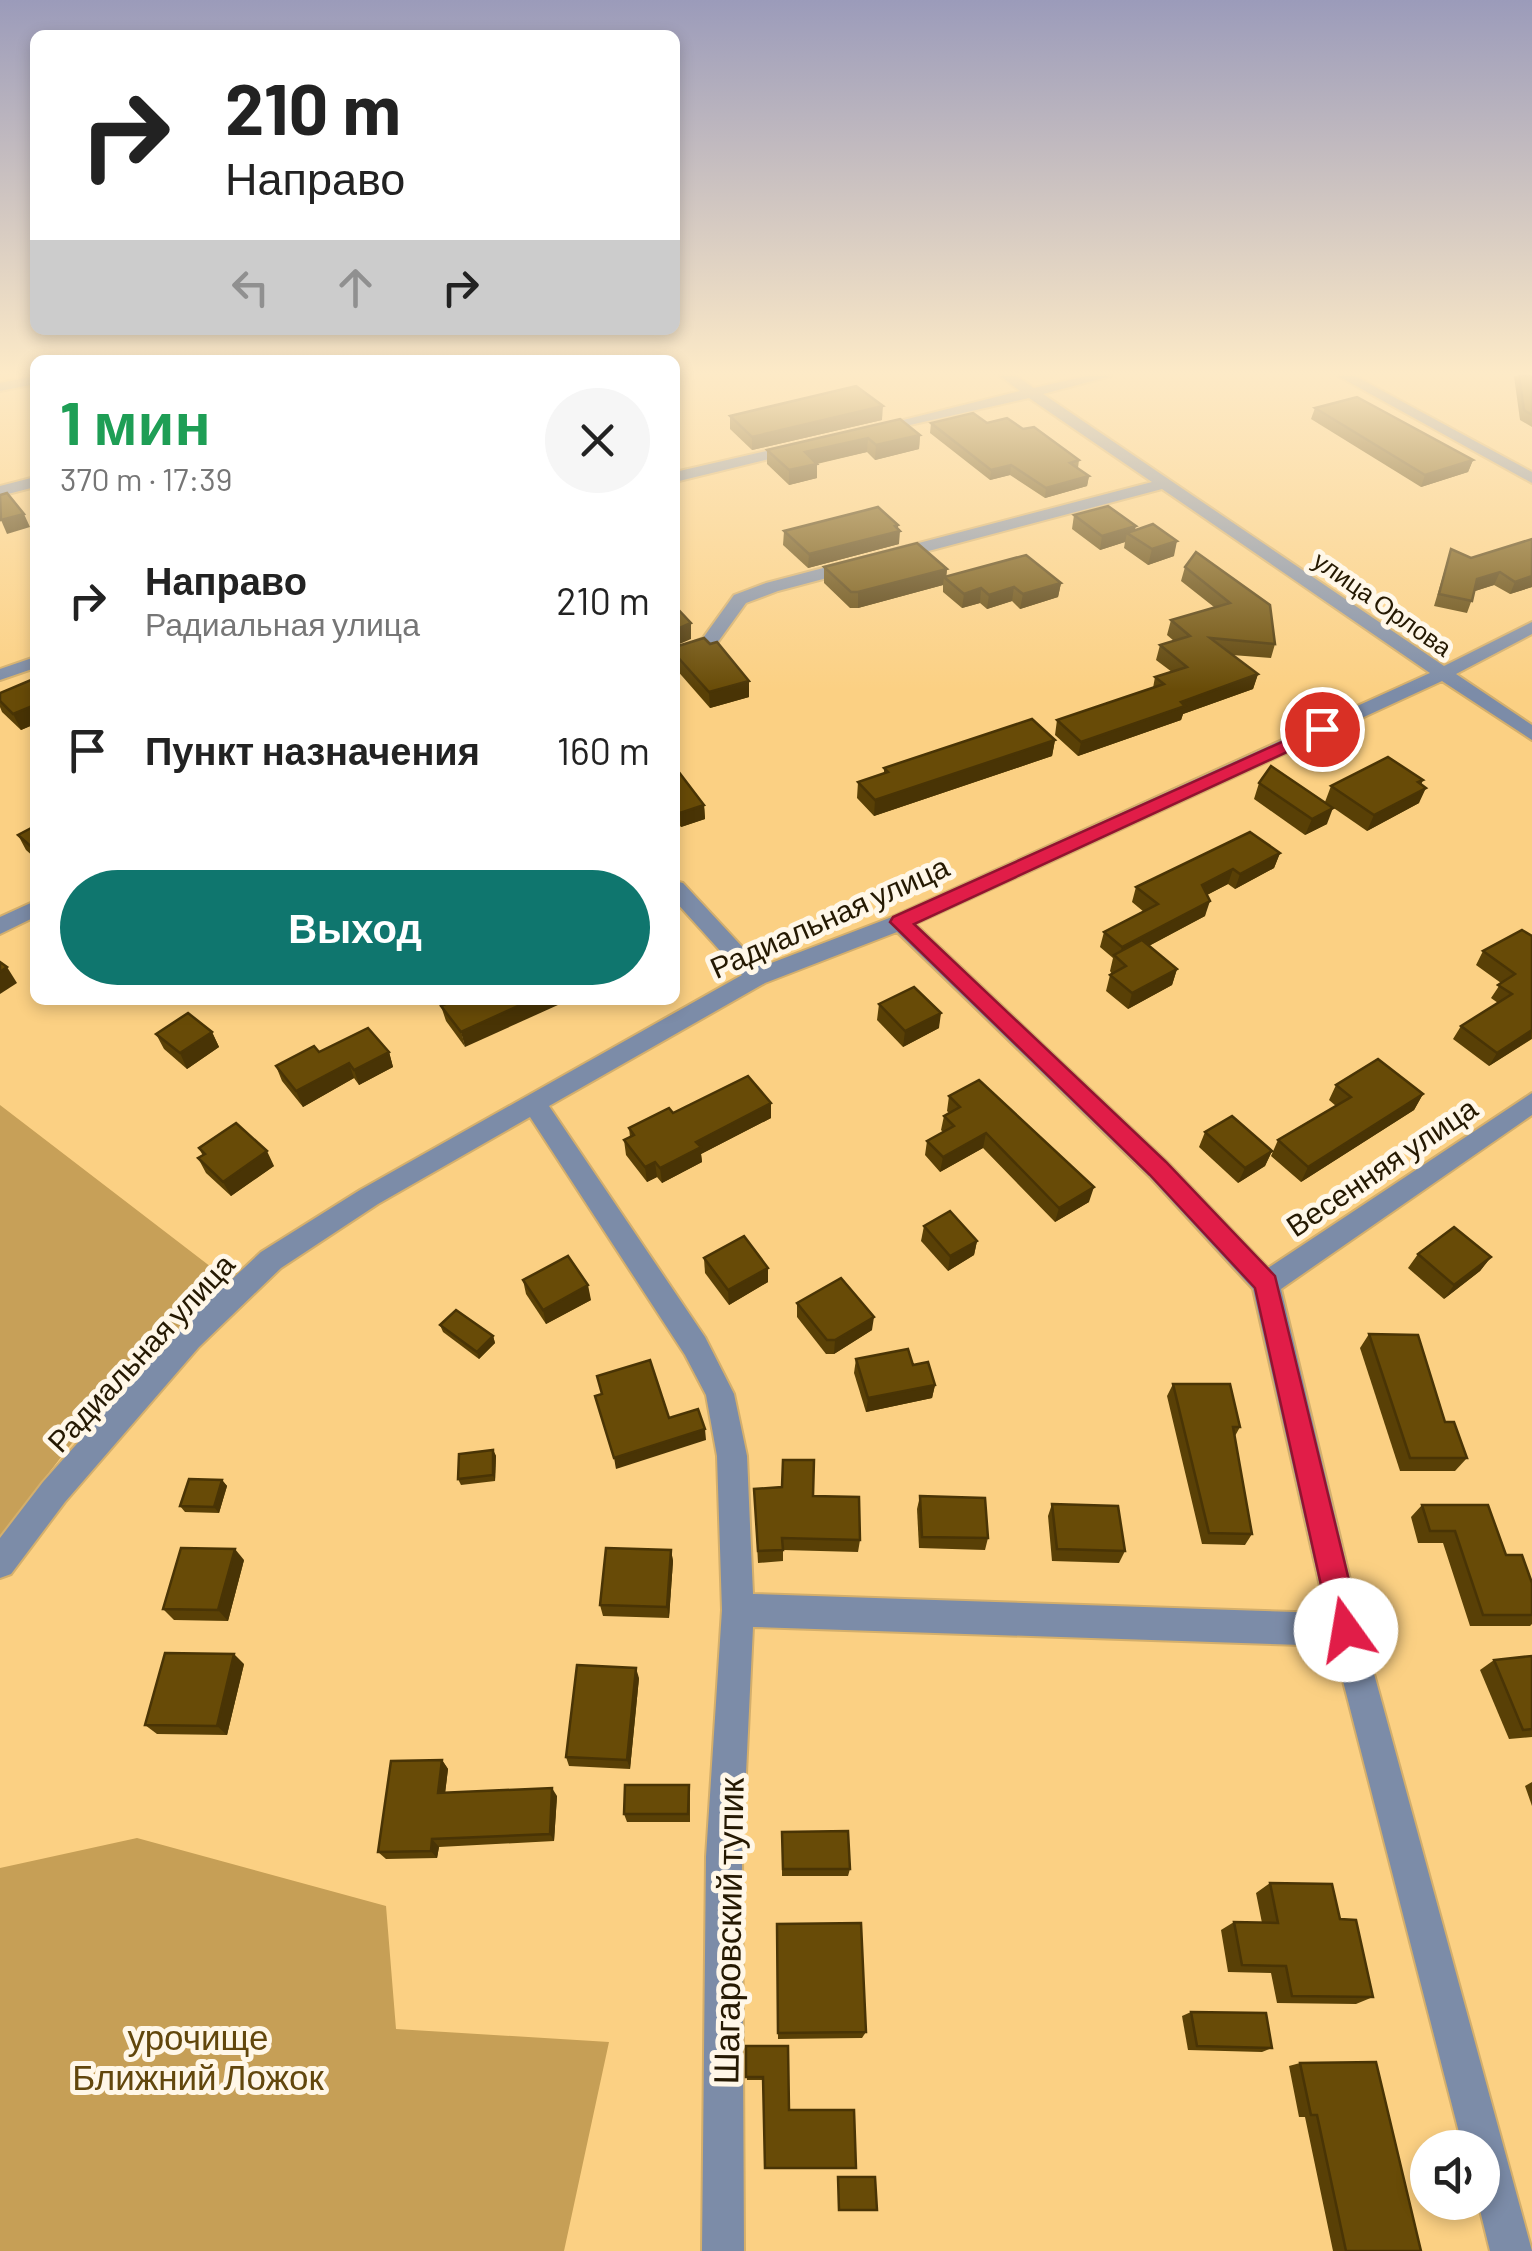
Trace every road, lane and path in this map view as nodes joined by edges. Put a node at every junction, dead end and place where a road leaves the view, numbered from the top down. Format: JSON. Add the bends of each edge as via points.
{"nodes":[{"id":1,"x":1162,"y":481,"type":"edge"},
{"id":2,"x":30,"y":483,"type":"edge"},
{"id":3,"x":1165,"y":483,"type":"junction"},
{"id":4,"x":0,"y":491,"type":"edge"},
{"id":5,"x":1532,"y":627,"type":"edge"},
{"id":6,"x":680,"y":654,"type":"edge"},
{"id":7,"x":30,"y":664,"type":"edge"},
{"id":8,"x":1442,"y":674,"type":"junction"},
{"id":9,"x":0,"y":675,"type":"edge"},
{"id":10,"x":1532,"y":734,"type":"edge"},
{"id":11,"x":680,"y":894,"type":"edge"},
{"id":12,"x":30,"y":911,"type":"edge"},
{"id":13,"x":900,"y":922,"type":"junction"},
{"id":14,"x":0,"y":926,"type":"edge"},
{"id":15,"x":756,"y":978,"type":"junction"},
{"id":16,"x":534,"y":1102,"type":"junction"},
{"id":17,"x":1532,"y":1102,"type":"edge"},
{"id":18,"x":1266,"y":1284,"type":"junction"},
{"id":19,"x":0,"y":1563,"type":"edge"},
{"id":20,"x":738,"y":1610,"type":"junction"},
{"id":21,"x":1346,"y":1630,"type":"junction"},
{"id":22,"x":1516,"y":2234,"type":"edge"},
{"id":23,"x":723,"y":2251,"type":"edge"}],
"edges":[{"from":1,"to":3,"type":"street","name":"улица Орлова"},
{"from":2,"to":4,"type":"street"},
{"from":3,"to":6,"type":"street","via":[[772,587],[740,599],[709,642]]},
{"from":3,"to":8,"type":"street","name":"улица Орлова"},
{"from":5,"to":8,"type":"street","name":"Радиальная улица"},
{"from":7,"to":9,"type":"street"},
{"from":8,"to":10,"type":"street","name":"улица Орлова"},
{"from":8,"to":13,"type":"street","name":"Радиальная улица"},
{"from":11,"to":15,"type":"street"},
{"from":12,"to":14,"type":"street"},
{"from":13,"to":15,"type":"street","name":"Радиальная улица"},
{"from":13,"to":18,"type":"street","via":[[1158,1168]]},
{"from":15,"to":16,"type":"street","name":"Радиальная улица"},
{"from":16,"to":19,"type":"street","name":"Радиальная улица","via":[[271,1260],[189,1338]]},
{"from":16,"to":20,"type":"street","name":"Шагаровский тупик","via":[[720,1394],[732,1456]]},
{"from":17,"to":18,"type":"street","name":"Весенняя улица"},
{"from":18,"to":21,"type":"street"},
{"from":20,"to":21,"type":"street"},
{"from":20,"to":23,"type":"street","name":"Шагаровский тупик","via":[[724,1858]]},
{"from":21,"to":22,"type":"street"}]}
